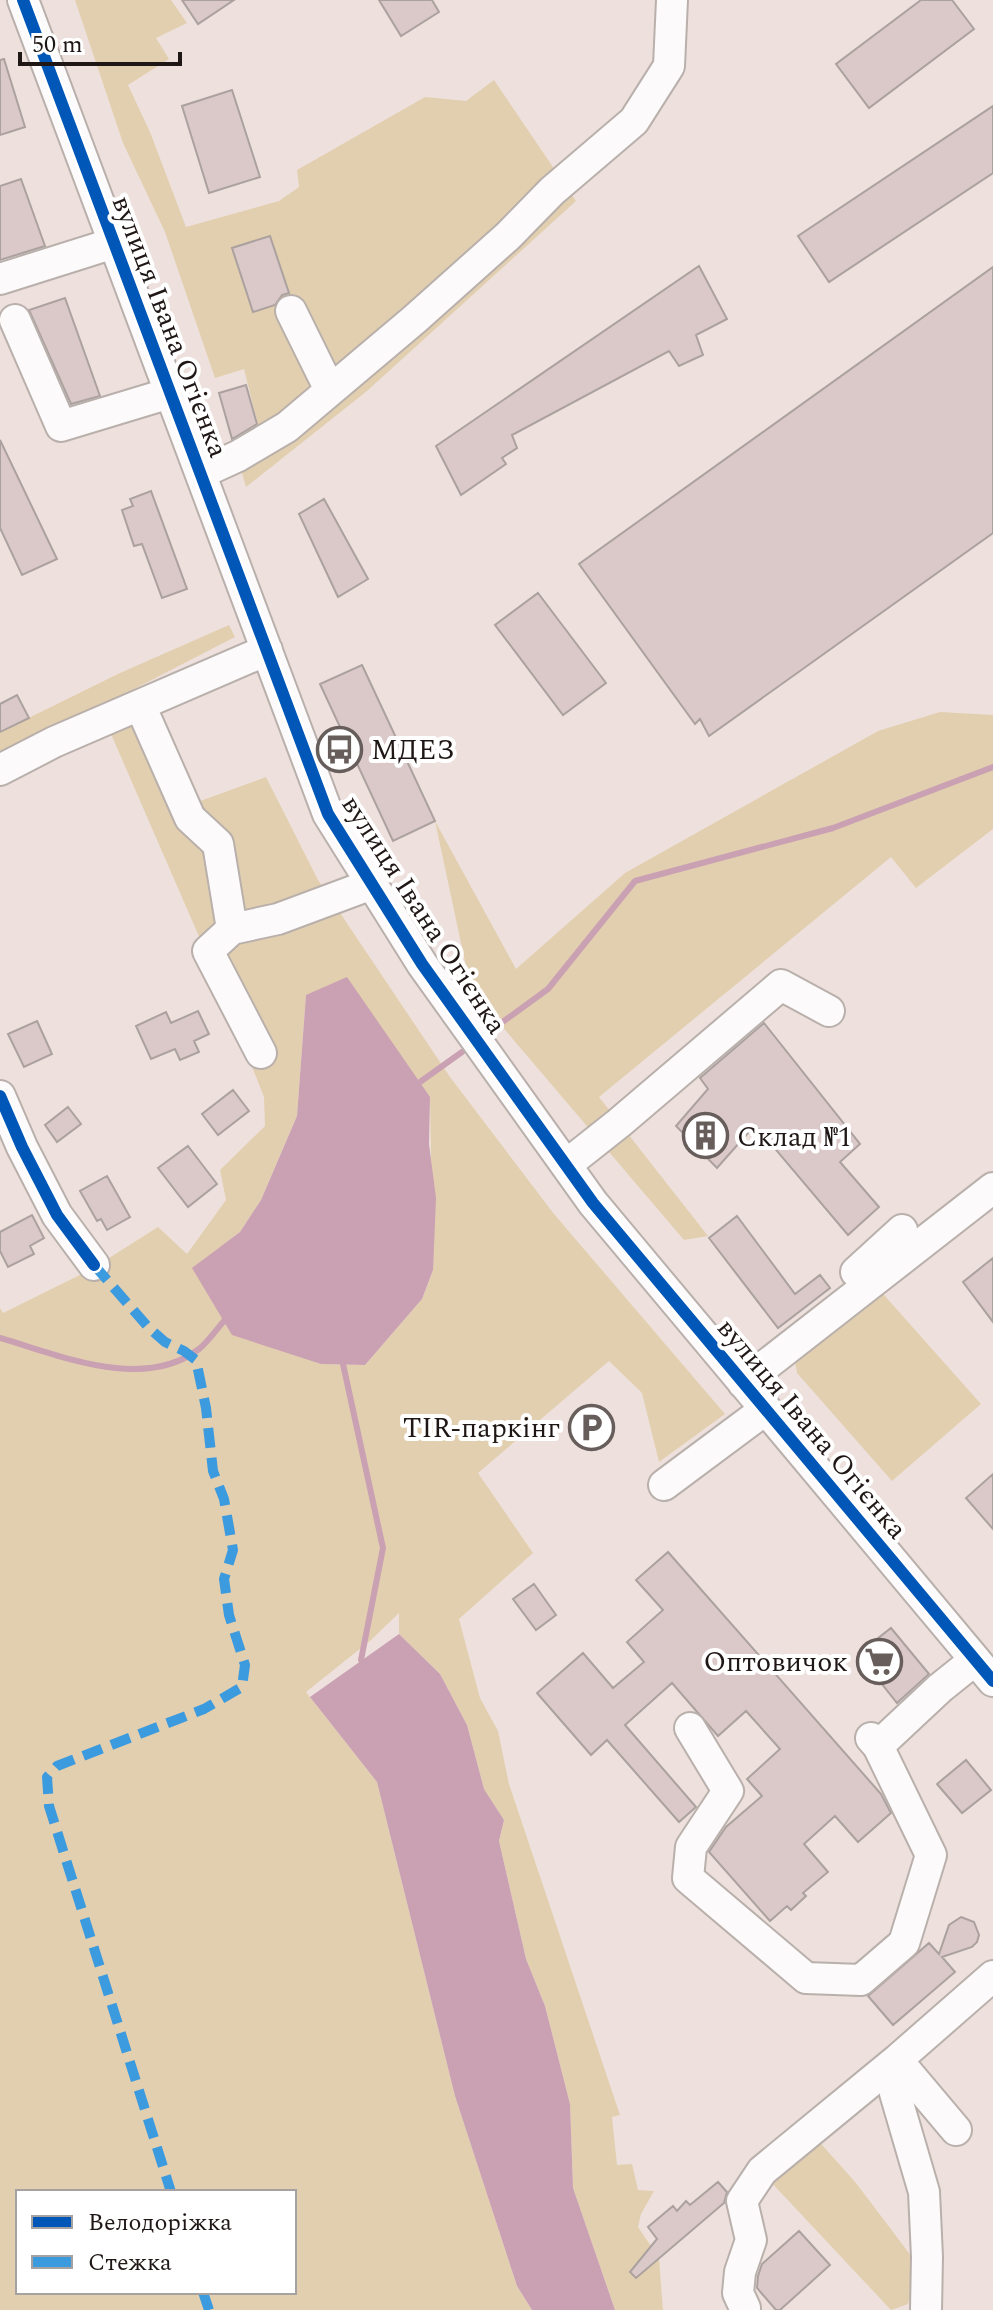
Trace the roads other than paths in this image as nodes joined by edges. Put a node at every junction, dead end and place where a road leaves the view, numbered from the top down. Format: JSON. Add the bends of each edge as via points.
{"nodes":[{"id":1,"x":23,"y":0,"type":"edge"},
{"id":2,"x":672,"y":0,"type":"edge"},
{"id":3,"x":114,"y":243,"type":"junction"},
{"id":4,"x":0,"y":279,"type":"edge"},
{"id":5,"x":291,"y":311,"type":"dead end"},
{"id":6,"x":15,"y":320,"type":"dead end"},
{"id":7,"x":330,"y":390,"type":"junction"},
{"id":8,"x":170,"y":393,"type":"junction"},
{"id":9,"x":201,"y":473,"type":"junction"},
{"id":10,"x":267,"y":650,"type":"junction"},
{"id":11,"x":140,"y":705,"type":"junction"},
{"id":12,"x":0,"y":770,"type":"edge"},
{"id":13,"x":372,"y":884,"type":"junction"},
{"id":14,"x":232,"y":929,"type":"junction"},
{"id":15,"x":829,"y":1011,"type":"dead end"},
{"id":16,"x":261,"y":1053,"type":"dead end"},
{"id":17,"x":0,"y":1096,"type":"edge"},
{"id":18,"x":566,"y":1165,"type":"junction"},
{"id":19,"x":993,"y":1188,"type":"edge"},
{"id":20,"x":902,"y":1230,"type":"dead end"},
{"id":21,"x":94,"y":1265,"type":"dead end"},
{"id":22,"x":769,"y":1344,"type":"dead end"},
{"id":23,"x":743,"y":1383,"type":"junction"},
{"id":24,"x":766,"y":1409,"type":"junction"},
{"id":25,"x":664,"y":1485,"type":"dead end"},
{"id":26,"x":984,"y":1671,"type":"edge"},
{"id":27,"x":690,"y":1728,"type":"dead end"},
{"id":28,"x":993,"y":1976,"type":"edge"},
{"id":29,"x":897,"y":2060,"type":"junction"},
{"id":30,"x":956,"y":2130,"type":"dead end"},
{"id":31,"x":745,"y":2308,"type":"edge"},
{"id":32,"x":926,"y":2310,"type":"edge"}],
"edges":[{"from":1,"to":3,"type":"street","name":"вулиця Івана Огієнка"},
{"from":2,"to":7,"type":"street","via":[[669,66],[634,121]]},
{"from":3,"to":4,"type":"street"},
{"from":3,"to":8,"type":"street","name":"вулиця Івана Огієнка"},
{"from":5,"to":7,"type":"street"},
{"from":6,"to":8,"type":"street","via":[[61,426]]},
{"from":7,"to":9,"type":"street","via":[[287,427]]},
{"from":8,"to":9,"type":"street","name":"вулиця Івана Огієнка"},
{"from":9,"to":10,"type":"street","name":"вулиця Івана Огієнка"},
{"from":10,"to":11,"type":"street"},
{"from":10,"to":13,"type":"street","name":"вулиця Івана Огієнка","via":[[328,814]]},
{"from":11,"to":12,"type":"street"},
{"from":11,"to":14,"type":"street","via":[[190,818],[218,844]]},
{"from":13,"to":14,"type":"street","via":[[278,919]]},
{"from":13,"to":18,"type":"street","name":"вулиця Івана Огієнка","via":[[422,964]]},
{"from":14,"to":16,"type":"street","via":[[208,951]]},
{"from":15,"to":18,"type":"street","via":[[781,985]]},
{"from":17,"to":21,"type":"street","via":[[57,1215]]},
{"from":18,"to":23,"type":"street","name":"вулиця Івана Огієнка"},
{"from":19,"to":23,"type":"street"},
{"from":20,"to":22,"type":"street"},
{"from":23,"to":24,"type":"street","name":"вулиця Івана Огієнка"},
{"from":24,"to":25,"type":"street"},
{"from":24,"to":26,"type":"street","name":"вулиця Івана Огієнка"},
{"from":26,"to":27,"type":"street","via":[[940,1688],[875,1742],[931,1855],[904,1943],[861,1980],[806,1978],[688,1878],[691,1847],[728,1791]]},
{"from":28,"to":29,"type":"street"},
{"from":29,"to":30,"type":"street"},
{"from":29,"to":31,"type":"street","via":[[762,2171],[742,2201],[751,2240],[738,2293]]},
{"from":29,"to":32,"type":"street","via":[[895,2093],[924,2192]]}]}
